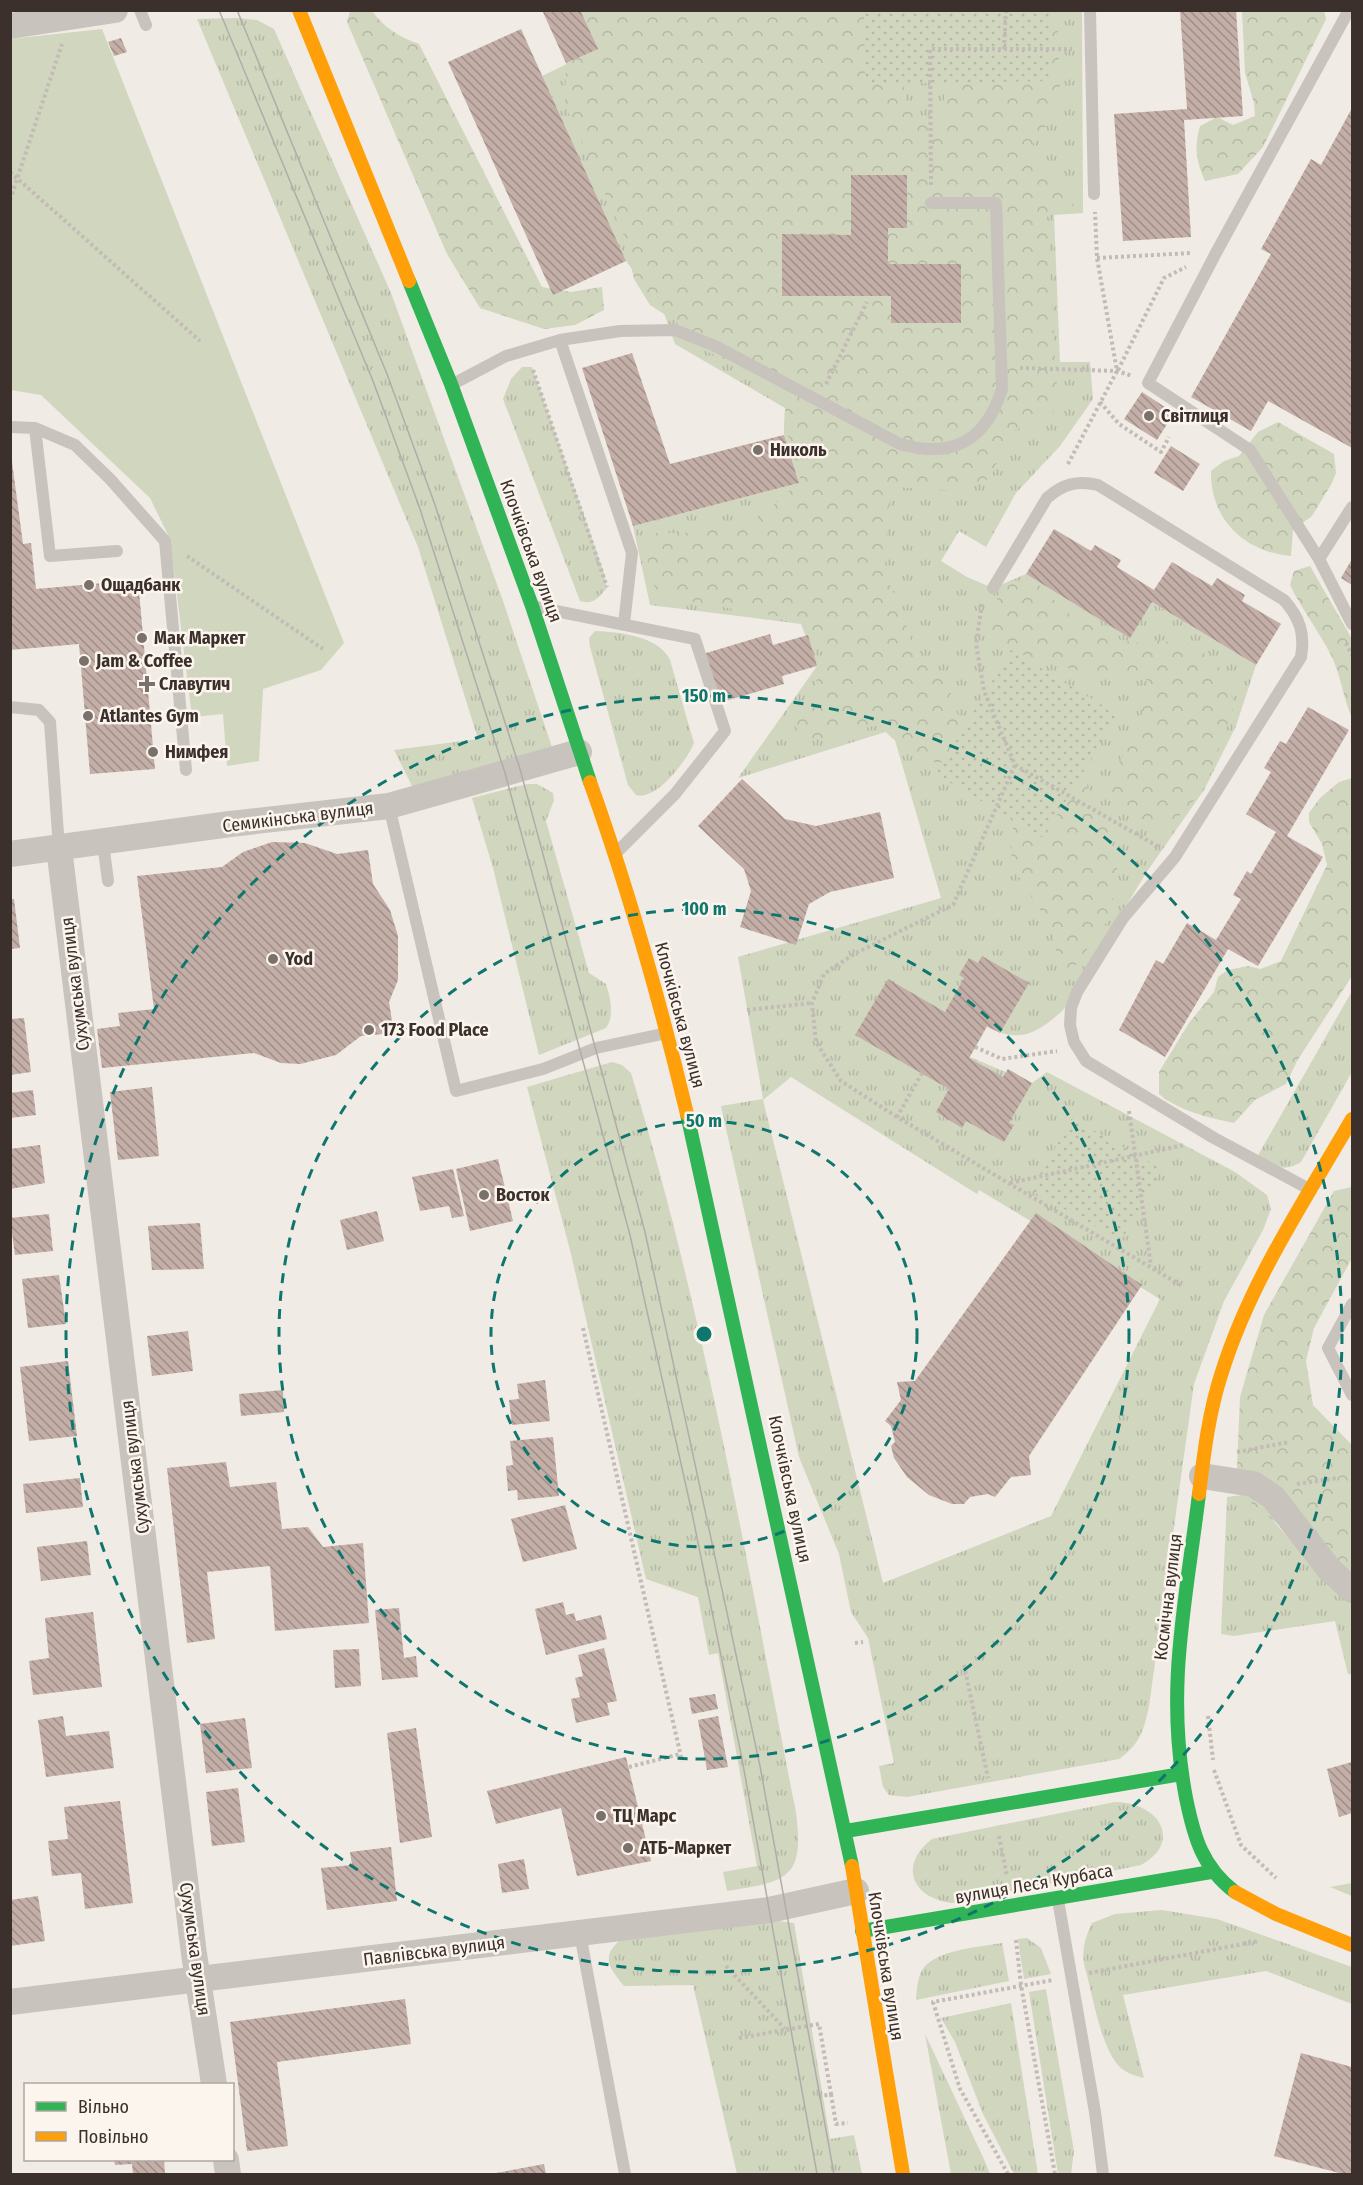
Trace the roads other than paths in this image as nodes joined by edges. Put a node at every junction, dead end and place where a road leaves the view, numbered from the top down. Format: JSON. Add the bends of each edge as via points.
{"nodes":[{"id":1,"x":115,"y":10,"type":"edge"},
{"id":2,"x":140,"y":10,"type":"edge"},
{"id":3,"x":317,"y":10,"type":"edge"},
{"id":4,"x":1090,"y":10,"type":"edge"},
{"id":5,"x":1349,"y":10,"type":"edge"},
{"id":6,"x":301,"y":14,"type":"edge"},
{"id":7,"x":146,"y":24,"type":"dead end"},
{"id":8,"x":10,"y":26,"type":"edge"},
{"id":9,"x":1094,"y":194,"type":"road end"},
{"id":10,"x":931,"y":203,"type":"road end"},
{"id":11,"x":560,"y":340,"type":"junction"},
{"id":12,"x":452,"y":384,"type":"junction"},
{"id":13,"x":10,"y":427,"type":"edge"},
{"id":14,"x":35,"y":428,"type":"junction"},
{"id":15,"x":1353,"y":507,"type":"edge"},
{"id":16,"x":117,"y":550,"type":"dead end"},
{"id":17,"x":1319,"y":559,"type":"junction"},
{"id":18,"x":993,"y":588,"type":"road end"},
{"id":19,"x":532,"y":606,"type":"junction"},
{"id":20,"x":622,"y":624,"type":"junction"},
{"id":21,"x":1353,"y":624,"type":"edge"},
{"id":22,"x":10,"y":707,"type":"edge"},
{"id":23,"x":579,"y":753,"type":"junction"},
{"id":24,"x":186,"y":770,"type":"dead end"},
{"id":25,"x":389,"y":806,"type":"junction"},
{"id":26,"x":103,"y":843,"type":"junction"},
{"id":27,"x":59,"y":848,"type":"junction"},
{"id":28,"x":10,"y":854,"type":"edge"},
{"id":29,"x":616,"y":854,"type":"junction"},
{"id":30,"x":108,"y":881,"type":"dead end"},
{"id":31,"x":667,"y":1033,"type":"junction"},
{"id":32,"x":1353,"y":1119,"type":"edge"},
{"id":33,"x":1348,"y":1138,"type":"edge"},
{"id":34,"x":1311,"y":1191,"type":"junction"},
{"id":35,"x":1353,"y":1304,"type":"edge"},
{"id":36,"x":1353,"y":1395,"type":"edge"},
{"id":37,"x":1202,"y":1476,"type":"junction"},
{"id":38,"x":1353,"y":1590,"type":"edge"},
{"id":39,"x":1181,"y":1774,"type":"junction"},
{"id":40,"x":846,"y":1832,"type":"junction"},
{"id":41,"x":1211,"y":1872,"type":"junction"},
{"id":42,"x":856,"y":1891,"type":"junction"},
{"id":43,"x":1057,"y":1898,"type":"junction"},
{"id":44,"x":862,"y":1931,"type":"junction"},
{"id":45,"x":580,"y":1934,"type":"junction"},
{"id":46,"x":1353,"y":1945,"type":"edge"},
{"id":47,"x":198,"y":1980,"type":"junction"},
{"id":48,"x":10,"y":2002,"type":"edge"},
{"id":49,"x":214,"y":2083,"type":"edge"},
{"id":50,"x":626,"y":2175,"type":"edge"},
{"id":51,"x":903,"y":2175,"type":"edge"},
{"id":52,"x":1102,"y":2175,"type":"edge"}],
"edges":[{"from":1,"to":8,"type":"street"},
{"from":2,"to":7,"type":"lane"},
{"from":3,"to":6,"type":"lane"},
{"from":4,"to":9,"type":"lane"},
{"from":5,"to":17,"type":"lane","via":[[1148,383],[1250,450]]},
{"from":6,"to":12,"type":"main road","name":"Клочківська вулиця"},
{"from":10,"to":11,"type":"lane","via":[[996,203],[1002,389],[995,411],[983,429],[944,450],[900,444],[715,346],[675,330],[620,331]]},
{"from":11,"to":12,"type":"lane","via":[[506,356]]},
{"from":11,"to":20,"type":"lane","via":[[632,553]]},
{"from":12,"to":19,"type":"main road","name":"Клочківська вулиця"},
{"from":13,"to":14,"type":"lane"},
{"from":14,"to":16,"type":"lane","via":[[50,556]]},
{"from":14,"to":24,"type":"lane","via":[[75,445],[165,541]]},
{"from":15,"to":17,"type":"lane"},
{"from":17,"to":21,"type":"lane"},
{"from":18,"to":34,"type":"lane","via":[[1047,498],[1071,483],[1085,482],[1098,485],[1284,600],[1295,612],[1302,626],[1301,657],[1175,856],[1123,918],[1077,992],[1070,1025],[1086,1061]]},
{"from":19,"to":20,"type":"lane"},
{"from":19,"to":23,"type":"main road","name":"Клочківська вулиця"},
{"from":20,"to":29,"type":"lane","via":[[695,639],[725,731],[675,794]]},
{"from":22,"to":27,"type":"lane","via":[[39,710],[50,722]]},
{"from":23,"to":25,"type":"street","name":"Семикінська вулиця"},
{"from":23,"to":29,"type":"main road","name":"Клочківська вулиця"},
{"from":25,"to":26,"type":"street","name":"Семикінська вулиця"},
{"from":25,"to":31,"type":"lane","via":[[456,1091],[543,1069],[596,1048]]},
{"from":26,"to":27,"type":"street","name":"Семикінська вулиця"},
{"from":26,"to":30,"type":"lane"},
{"from":27,"to":28,"type":"street","name":"Семикінська вулиця"},
{"from":27,"to":47,"type":"street","name":"Сухумська вулиця"},
{"from":29,"to":31,"type":"main road","name":"Клочківська вулиця"},
{"from":31,"to":40,"type":"main road","name":"Клочківська вулиця"},
{"from":32,"to":33,"type":"main road","name":"Космічна вулиця"},
{"from":33,"to":34,"type":"main road","name":"Космічна вулиця"},
{"from":34,"to":37,"type":"main road","name":"Космічна вулиця","via":[[1253,1296],[1221,1372]]},
{"from":35,"to":36,"type":"lane","via":[[1328,1348]]},
{"from":37,"to":38,"type":"street","via":[[1252,1484],[1273,1497],[1329,1569]]},
{"from":37,"to":39,"type":"main road","name":"Космічна вулиця","via":[[1179,1647],[1175,1711]]},
{"from":39,"to":40,"type":"main road"},
{"from":39,"to":41,"type":"main road","via":[[1194,1839]]},
{"from":40,"to":42,"type":"main road","name":"Клочківська вулиця"},
{"from":41,"to":43,"type":"main road","name":"вулиця Леся Курбаса"},
{"from":41,"to":46,"type":"main road","via":[[1264,1908]]},
{"from":42,"to":44,"type":"main road","name":"Клочківська вулиця"},
{"from":42,"to":45,"type":"street","name":"Павлівська вулиця","via":[[769,1910]]},
{"from":43,"to":44,"type":"main road","name":"вулиця Леся Курбаса"},
{"from":43,"to":52,"type":"lane","via":[[1095,2112]]},
{"from":44,"to":51,"type":"main road","name":"Клочківська вулиця"},
{"from":45,"to":47,"type":"street","name":"Павлівська вулиця"},
{"from":45,"to":50,"type":"lane"},
{"from":47,"to":48,"type":"street","name":"Павлівська вулиця"},
{"from":47,"to":49,"type":"street","name":"Сухумська вулиця"}]}
